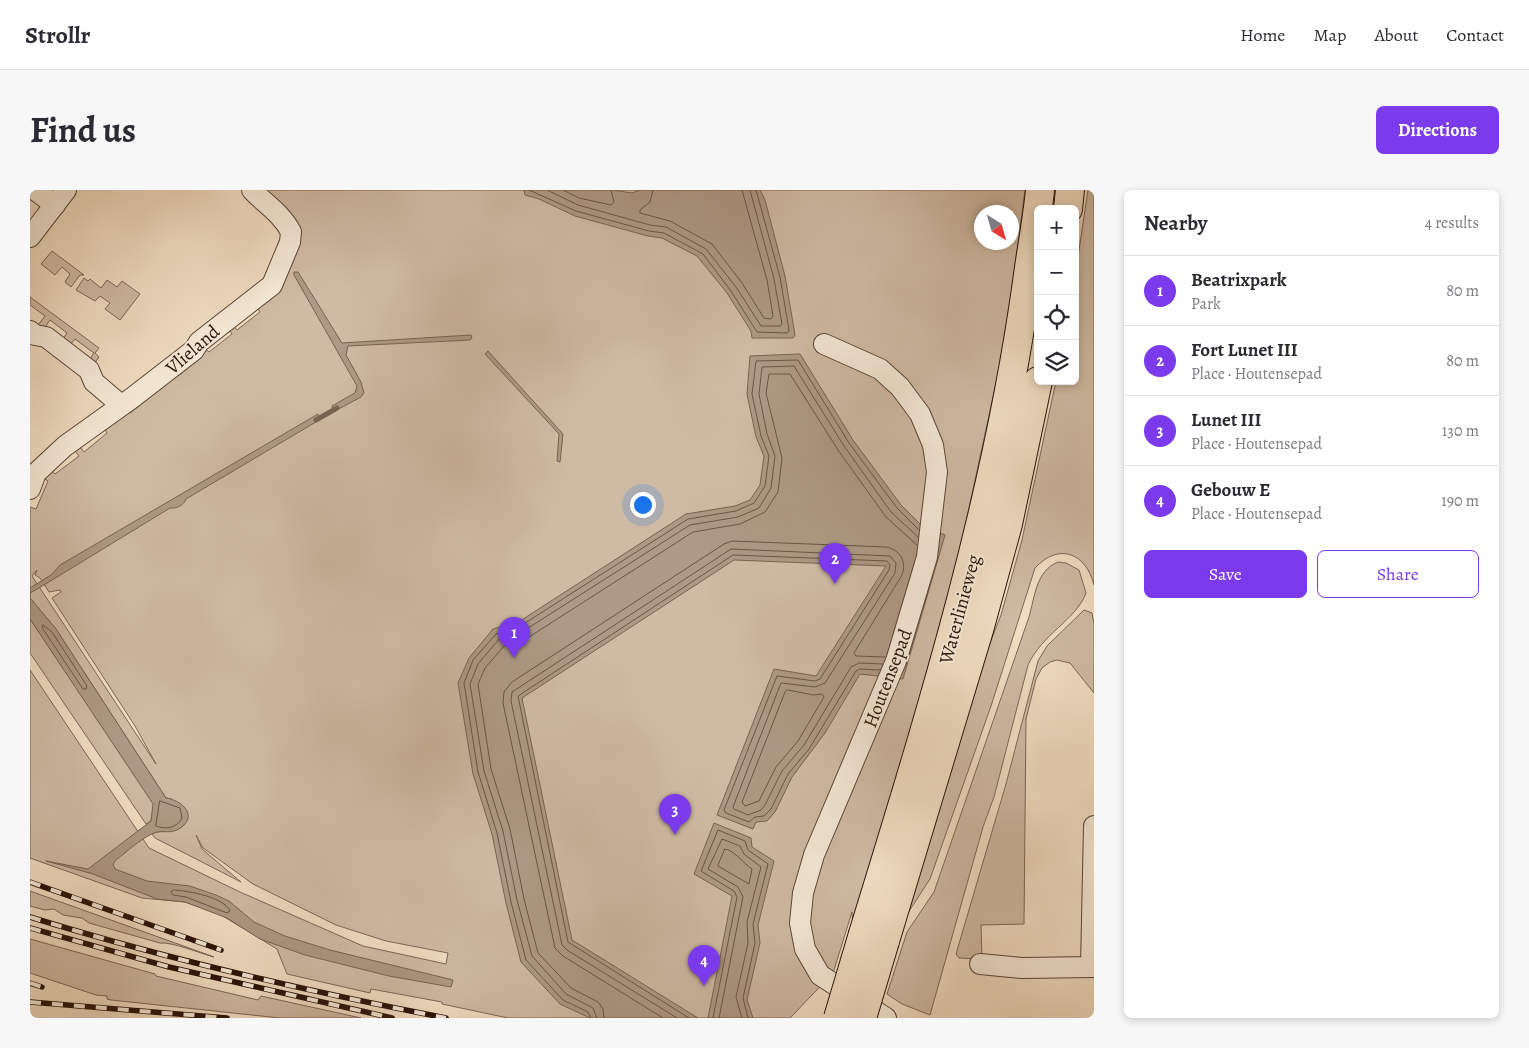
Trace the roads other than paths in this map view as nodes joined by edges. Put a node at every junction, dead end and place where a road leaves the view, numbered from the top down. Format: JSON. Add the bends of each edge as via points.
{"nodes":[{"id":1,"x":34,"y":190,"type":"edge"},
{"id":2,"x":252,"y":190,"type":"edge"},
{"id":3,"x":1040,"y":190,"type":"edge"},
{"id":4,"x":1070,"y":190,"type":"edge"},
{"id":5,"x":60,"y":198,"type":"edge"},
{"id":6,"x":1068,"y":205,"type":"edge"},
{"id":7,"x":30,"y":237,"type":"edge"},
{"id":8,"x":30,"y":331,"type":"edge"},
{"id":9,"x":824,"y":344,"type":"dead end"},
{"id":10,"x":1037,"y":385,"type":"edge"},
{"id":11,"x":122,"y":405,"type":"junction"},
{"id":12,"x":30,"y":489,"type":"edge"},
{"id":13,"x":1094,"y":826,"type":"edge"},
{"id":14,"x":874,"y":938,"type":"junction"},
{"id":15,"x":980,"y":964,"type":"dead end"},
{"id":16,"x":1092,"y":967,"type":"edge"},
{"id":17,"x":838,"y":1018,"type":"edge"},
{"id":18,"x":862,"y":1018,"type":"edge"},
{"id":19,"x":886,"y":1018,"type":"edge"}],
"edges":[{"from":1,"to":5,"type":"street"},
{"from":2,"to":11,"type":"street","name":"Vlieland","via":[[268,202],[291,232],[272,285]]},
{"from":3,"to":14,"type":"main road","name":"Waterlinieweg","via":[[1008,404],[982,521]]},
{"from":4,"to":6,"type":"main road"},
{"from":5,"to":7,"type":"street"},
{"from":8,"to":11,"type":"street","via":[[46,337],[89,370],[94,382]]},
{"from":9,"to":19,"type":"street","name":"Houtensepad","via":[[880,369],[900,387],[914,404],[933,446],[938,472],[927,557],[896,661],[814,855],[803,893],[800,922],[805,949],[820,975]]},
{"from":10,"to":14,"type":"main road","name":"Waterlinieweg","via":[[1006,533]]},
{"from":11,"to":12,"type":"street","name":"Vlieland","via":[[65,446],[36,473]]},
{"from":13,"to":16,"type":"street"},
{"from":14,"to":17,"type":"main road","name":"Waterlinieweg","bridge":true},
{"from":14,"to":18,"type":"main road","name":"Waterlinieweg","bridge":true},
{"from":15,"to":16,"type":"street","via":[[1022,968]]}]}
